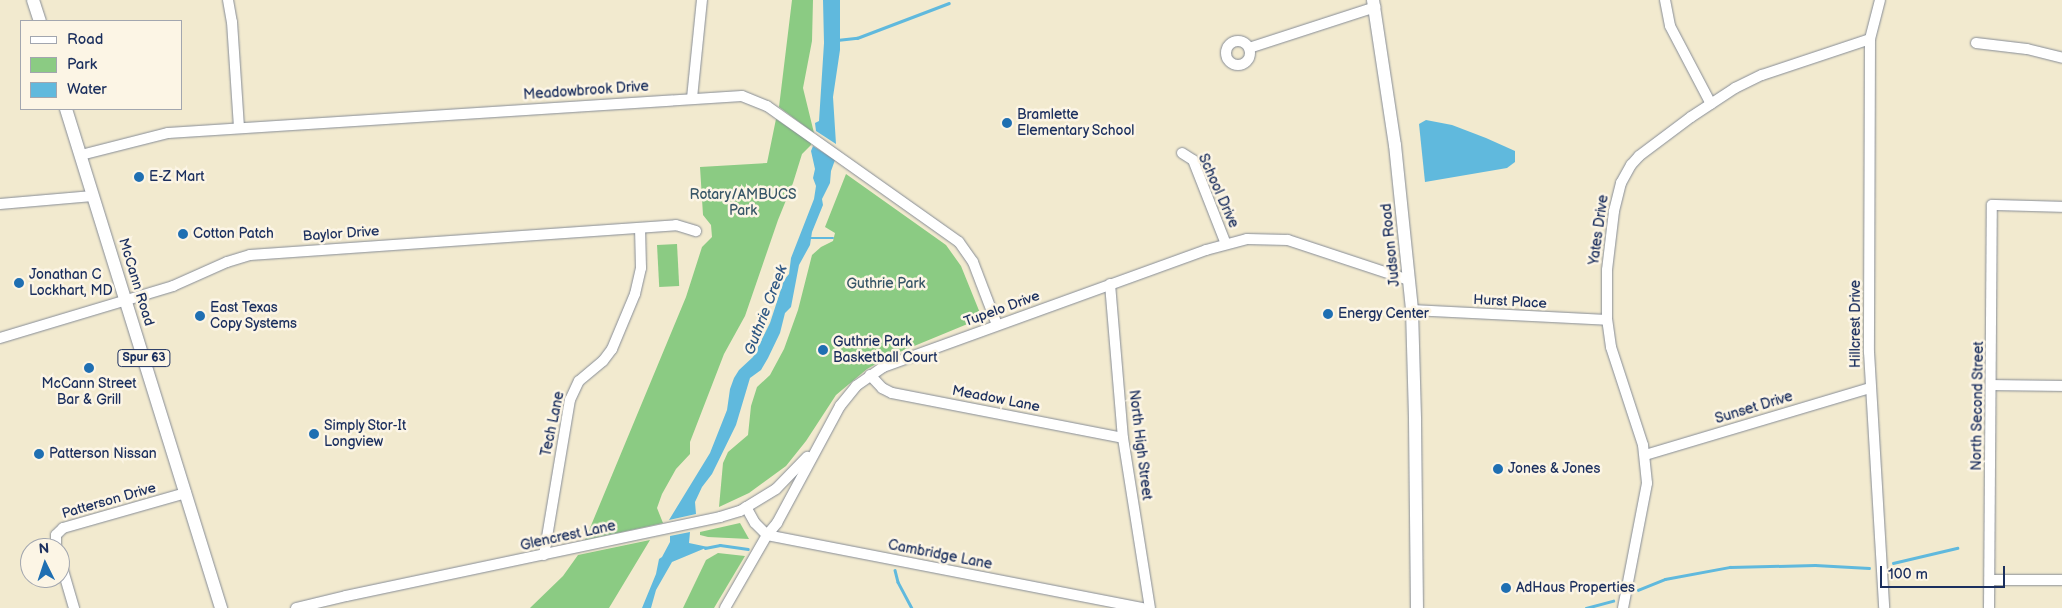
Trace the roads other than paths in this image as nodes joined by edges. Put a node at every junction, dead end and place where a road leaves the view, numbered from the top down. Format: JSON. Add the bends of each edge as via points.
{"nodes":[{"id":1,"x":33,"y":0,"type":"edge"},
{"id":2,"x":228,"y":0,"type":"edge"},
{"id":3,"x":702,"y":0,"type":"edge"},
{"id":4,"x":1665,"y":0,"type":"edge"},
{"id":5,"x":1880,"y":0,"type":"edge"},
{"id":6,"x":1374,"y":4,"type":"edge"},
{"id":7,"x":40,"y":20,"type":"edge"},
{"id":8,"x":1870,"y":39,"type":"junction"},
{"id":9,"x":1976,"y":43,"type":"dead end"},
{"id":10,"x":1249,"y":48,"type":"dead end"},
{"id":11,"x":2062,"y":58,"type":"edge"},
{"id":12,"x":692,"y":98,"type":"junction"},
{"id":13,"x":1711,"y":104,"type":"junction"},
{"id":14,"x":66,"y":110,"type":"edge"},
{"id":15,"x":239,"y":128,"type":"junction"},
{"id":16,"x":1182,"y":153,"type":"dead end"},
{"id":17,"x":81,"y":155,"type":"junction"},
{"id":18,"x":94,"y":196,"type":"junction"},
{"id":19,"x":0,"y":204,"type":"edge"},
{"id":20,"x":2062,"y":207,"type":"edge"},
{"id":21,"x":640,"y":228,"type":"junction"},
{"id":22,"x":696,"y":231,"type":"dead end"},
{"id":23,"x":1226,"y":244,"type":"junction"},
{"id":24,"x":1409,"y":280,"type":"junction"},
{"id":25,"x":1110,"y":284,"type":"junction"},
{"id":26,"x":126,"y":301,"type":"junction"},
{"id":27,"x":1412,"y":310,"type":"junction"},
{"id":28,"x":1607,"y":320,"type":"junction"},
{"id":29,"x":997,"y":325,"type":"junction"},
{"id":30,"x":0,"y":338,"type":"edge"},
{"id":31,"x":870,"y":375,"type":"junction"},
{"id":32,"x":1993,"y":385,"type":"junction"},
{"id":33,"x":2062,"y":386,"type":"edge"},
{"id":34,"x":1870,"y":388,"type":"junction"},
{"id":35,"x":1123,"y":438,"type":"junction"},
{"id":36,"x":820,"y":441,"type":"junction"},
{"id":37,"x":1645,"y":455,"type":"junction"},
{"id":38,"x":186,"y":493,"type":"junction"},
{"id":39,"x":746,"y":507,"type":"junction"},
{"id":40,"x":767,"y":535,"type":"junction"},
{"id":41,"x":56,"y":538,"type":"edge"},
{"id":42,"x":544,"y":555,"type":"junction"},
{"id":43,"x":1990,"y":580,"type":"junction"},
{"id":44,"x":2062,"y":580,"type":"edge"},
{"id":45,"x":68,"y":588,"type":"edge"},
{"id":46,"x":74,"y":608,"type":"edge"},
{"id":47,"x":221,"y":608,"type":"edge"},
{"id":48,"x":296,"y":608,"type":"edge"},
{"id":49,"x":726,"y":608,"type":"edge"},
{"id":50,"x":1142,"y":608,"type":"edge"},
{"id":51,"x":1150,"y":608,"type":"edge"},
{"id":52,"x":1417,"y":608,"type":"edge"},
{"id":53,"x":1623,"y":608,"type":"edge"},
{"id":54,"x":1884,"y":608,"type":"edge"},
{"id":55,"x":1989,"y":608,"type":"edge"}],
"edges":[{"from":1,"to":7,"type":"main road"},
{"from":2,"to":15,"type":"street"},
{"from":3,"to":12,"type":"street"},
{"from":4,"to":13,"type":"street","via":[[1673,32]]},
{"from":5,"to":8,"type":"street"},
{"from":6,"to":10,"type":"street"},
{"from":6,"to":24,"type":"main road","name":"Judson Road","via":[[1390,99]]},
{"from":8,"to":13,"type":"street","name":"Yates Drive","via":[[1762,75]]},
{"from":8,"to":34,"type":"street","name":"Hillcrest Drive"},
{"from":9,"to":11,"type":"street","via":[[2027,49]]},
{"from":12,"to":15,"type":"street","name":"Meadowbrook Drive"},
{"from":12,"to":29,"type":"street","name":"Meadowbrook Drive","via":[[738,95],[763,103],[951,236],[973,262]]},
{"from":13,"to":28,"type":"street","name":"Yates Drive","via":[[1639,156],[1626,174],[1614,211],[1607,278]]},
{"from":14,"to":17,"type":"main road","name":"McCann Road","number":"Spur 63"},
{"from":15,"to":17,"type":"street","name":"Meadowbrook Drive","via":[[160,135]]},
{"from":16,"to":23,"type":"street","name":"School Drive","via":[[1193,160]]},
{"from":17,"to":18,"type":"main road","name":"McCann Road","number":"Spur 63"},
{"from":18,"to":19,"type":"street"},
{"from":18,"to":26,"type":"main road","name":"McCann Road","number":"Spur 63"},
{"from":20,"to":32,"type":"street","name":"North Second Street","via":[[1992,205]]},
{"from":21,"to":22,"type":"street","name":"Baylor Drive","via":[[681,226]]},
{"from":21,"to":26,"type":"street","name":"Baylor Drive","via":[[255,254],[236,258],[182,282]]},
{"from":21,"to":42,"type":"street","name":"Tech Lane","via":[[641,268],[633,300],[610,353],[583,377],[572,393]]},
{"from":23,"to":24,"type":"street","name":"Tupelo Drive","via":[[1257,238],[1288,240]]},
{"from":23,"to":25,"type":"street","name":"Tupelo Drive"},
{"from":24,"to":27,"type":"main road","name":"Judson Road"},
{"from":25,"to":29,"type":"street","name":"Tupelo Drive"},
{"from":25,"to":35,"type":"street","name":"North High Street"},
{"from":26,"to":30,"type":"street","name":"Baylor Drive"},
{"from":26,"to":38,"type":"main road","name":"McCann Road","number":"Spur 63"},
{"from":27,"to":28,"type":"street","name":"Hurst Place"},
{"from":27,"to":52,"type":"main road","name":"Judson Road"},
{"from":28,"to":37,"type":"street","name":"Yates Drive","via":[[1611,347]]},
{"from":29,"to":31,"type":"street","name":"Tupelo Drive","via":[[897,361]]},
{"from":31,"to":35,"type":"street","name":"Meadow Lane","via":[[892,393]]},
{"from":31,"to":36,"type":"street","name":"Tupelo Drive","via":[[848,394]]},
{"from":32,"to":33,"type":"street"},
{"from":32,"to":43,"type":"street","name":"North Second Street"},
{"from":34,"to":37,"type":"street","name":"Sunset Drive"},
{"from":34,"to":54,"type":"street","name":"Hillcrest Drive"},
{"from":35,"to":51,"type":"street","name":"North High Street"},
{"from":36,"to":39,"type":"street","name":"Glencrest Lane","via":[[785,480]]},
{"from":36,"to":40,"type":"street","name":"Tupelo Drive","via":[[777,523]]},
{"from":37,"to":53,"type":"street","name":"Yates Drive","via":[[1645,494]]},
{"from":38,"to":41,"type":"street","name":"Patterson Drive","via":[[63,528]]},
{"from":38,"to":47,"type":"main road","name":"McCann Road","number":"Spur 63"},
{"from":39,"to":40,"type":"street","via":[[754,523]]},
{"from":39,"to":42,"type":"street","name":"Glencrest Lane","via":[[709,520]]},
{"from":40,"to":49,"type":"street","name":"Tupelo Drive"},
{"from":40,"to":50,"type":"street","name":"Cambridge Lane"},
{"from":42,"to":48,"type":"street","name":"Glencrest Lane"},
{"from":43,"to":44,"type":"street"},
{"from":43,"to":55,"type":"street","name":"North Second Street"},
{"from":45,"to":46,"type":"street"}]}
